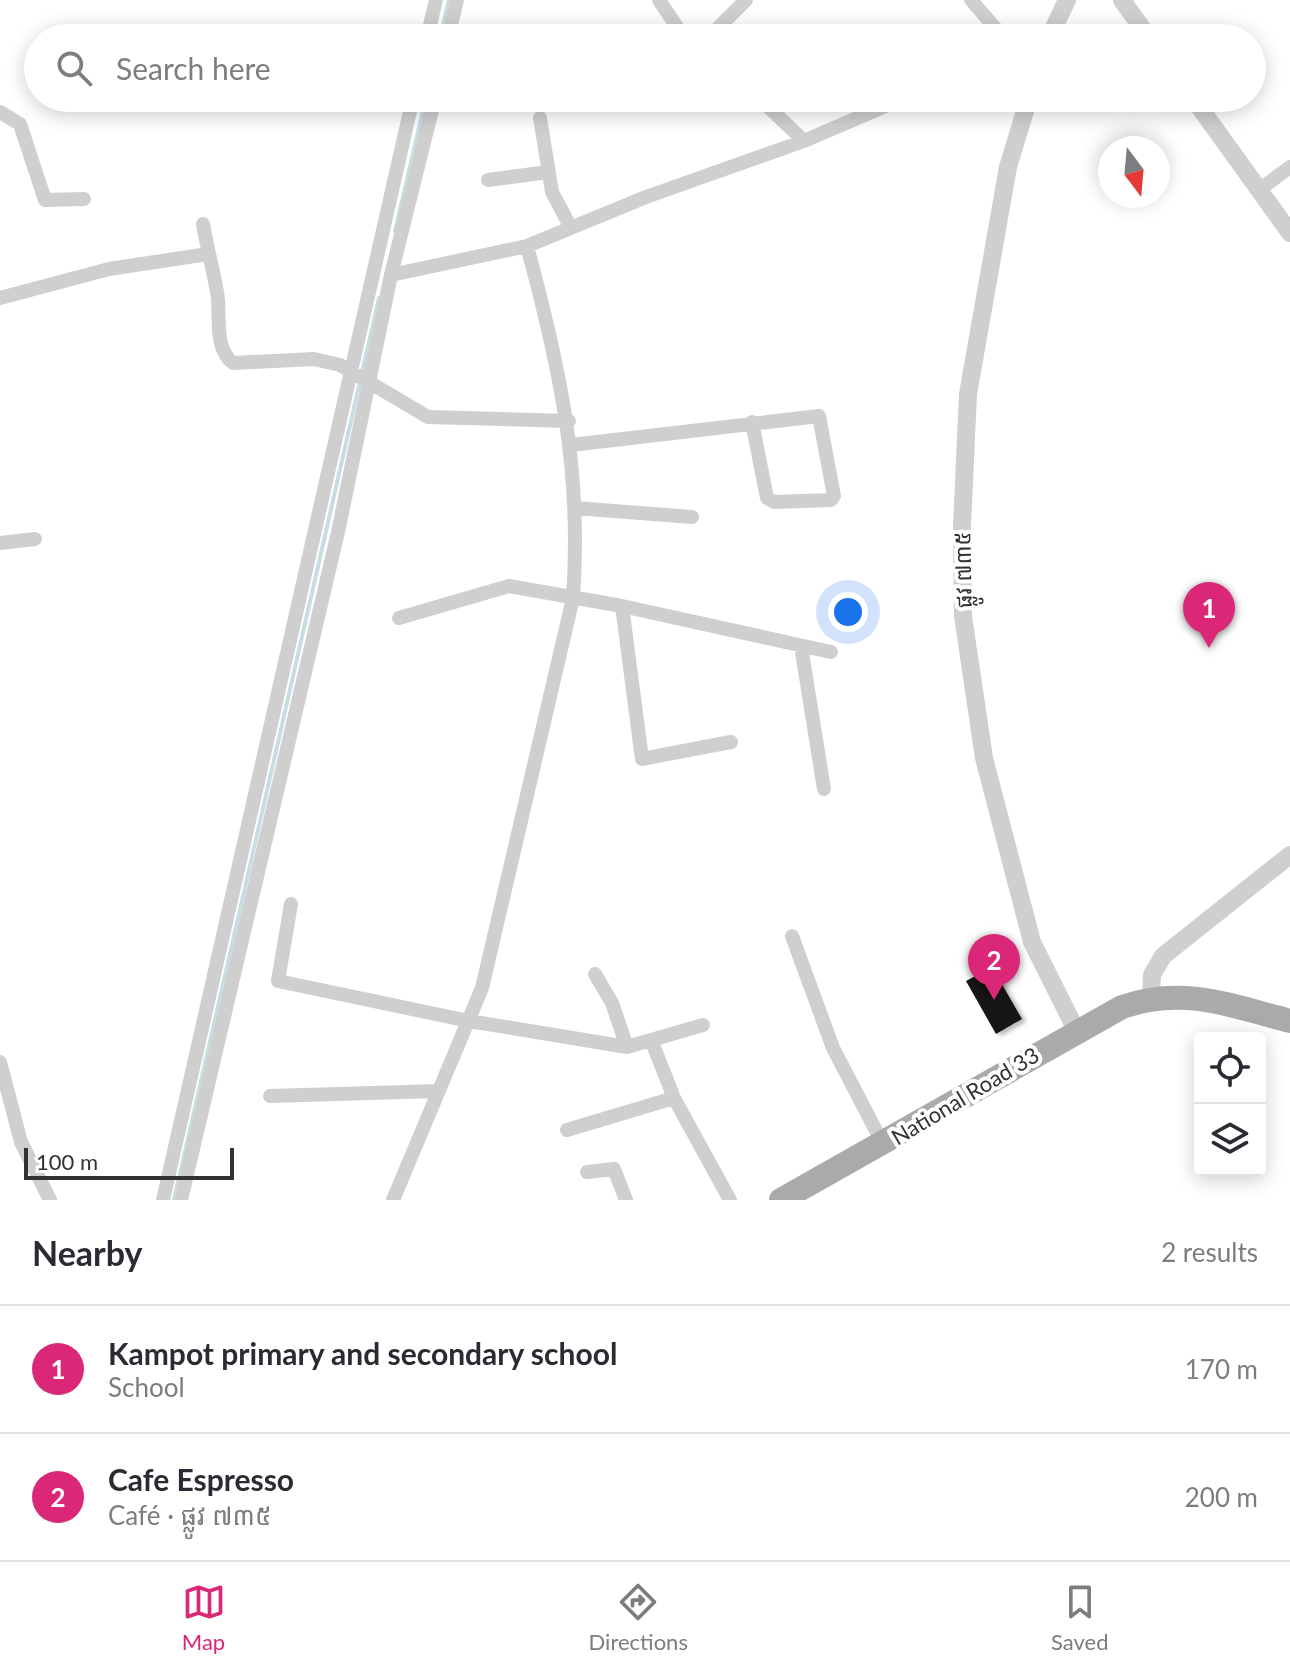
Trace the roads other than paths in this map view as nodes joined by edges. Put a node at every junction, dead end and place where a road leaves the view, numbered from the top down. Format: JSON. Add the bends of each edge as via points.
{"nodes":[{"id":1,"x":436,"y":0,"type":"edge"},
{"id":2,"x":457,"y":0,"type":"edge"},
{"id":3,"x":659,"y":0,"type":"edge"},
{"id":4,"x":746,"y":0,"type":"edge"},
{"id":5,"x":971,"y":0,"type":"edge"},
{"id":6,"x":1067,"y":0,"type":"edge"},
{"id":7,"x":1122,"y":0,"type":"edge"},
{"id":8,"x":430,"y":24,"type":"edge"},
{"id":9,"x":451,"y":24,"type":"edge"},
{"id":10,"x":675,"y":24,"type":"edge"},
{"id":11,"x":722,"y":24,"type":"edge"},
{"id":12,"x":992,"y":24,"type":"edge"},
{"id":13,"x":1056,"y":24,"type":"edge"},
{"id":14,"x":1139,"y":24,"type":"edge"},
{"id":15,"x":0,"y":112,"type":"edge"},
{"id":16,"x":410,"y":112,"type":"edge"},
{"id":17,"x":432,"y":112,"type":"edge"},
{"id":18,"x":774,"y":112,"type":"edge"},
{"id":19,"x":871,"y":112,"type":"edge"},
{"id":20,"x":1025,"y":112,"type":"edge"},
{"id":21,"x":1203,"y":112,"type":"edge"},
{"id":22,"x":540,"y":118,"type":"dead end"},
{"id":23,"x":804,"y":141,"type":"junction"},
{"id":24,"x":1290,"y":167,"type":"edge"},
{"id":25,"x":548,"y":172,"type":"junction"},
{"id":26,"x":488,"y":180,"type":"dead end"},
{"id":27,"x":1259,"y":190,"type":"junction"},
{"id":28,"x":84,"y":199,"type":"dead end"},
{"id":29,"x":203,"y":224,"type":"dead end"},
{"id":30,"x":570,"y":226,"type":"junction"},
{"id":31,"x":1290,"y":233,"type":"edge"},
{"id":32,"x":527,"y":246,"type":"junction"},
{"id":33,"x":208,"y":254,"type":"junction"},
{"id":34,"x":391,"y":275,"type":"junction"},
{"id":35,"x":0,"y":298,"type":"edge"},
{"id":36,"x":351,"y":370,"type":"junction"},
{"id":37,"x":369,"y":382,"type":"junction"},
{"id":38,"x":569,"y":421,"type":"junction"},
{"id":39,"x":752,"y":422,"type":"junction"},
{"id":40,"x":571,"y":445,"type":"junction"},
{"id":41,"x":575,"y":508,"type":"junction"},
{"id":42,"x":692,"y":517,"type":"dead end"},
{"id":43,"x":35,"y":539,"type":"dead end"},
{"id":44,"x":0,"y":543,"type":"edge"},
{"id":45,"x":573,"y":598,"type":"junction"},
{"id":46,"x":622,"y":606,"type":"junction"},
{"id":47,"x":399,"y":618,"type":"dead end"},
{"id":48,"x":801,"y":646,"type":"junction"},
{"id":49,"x":831,"y":652,"type":"dead end"},
{"id":50,"x":731,"y":742,"type":"dead end"},
{"id":51,"x":824,"y":789,"type":"dead end"},
{"id":52,"x":1290,"y":855,"type":"edge"},
{"id":53,"x":291,"y":904,"type":"dead end"},
{"id":54,"x":792,"y":936,"type":"dead end"},
{"id":55,"x":595,"y":974,"type":"dead end"},
{"id":56,"x":1151,"y":997,"type":"junction"},
{"id":57,"x":469,"y":1021,"type":"junction"},
{"id":58,"x":1290,"y":1021,"type":"edge"},
{"id":59,"x":703,"y":1025,"type":"dead end"},
{"id":60,"x":1076,"y":1030,"type":"junction"},
{"id":61,"x":652,"y":1042,"type":"junction"},
{"id":62,"x":627,"y":1047,"type":"junction"},
{"id":63,"x":0,"y":1062,"type":"edge"},
{"id":64,"x":438,"y":1091,"type":"junction"},
{"id":65,"x":270,"y":1096,"type":"dead end"},
{"id":66,"x":674,"y":1098,"type":"junction"},
{"id":67,"x":567,"y":1130,"type":"dead end"},
{"id":68,"x":883,"y":1144,"type":"junction"},
{"id":69,"x":587,"y":1172,"type":"dead end"},
{"id":70,"x":50,"y":1200,"type":"edge"},
{"id":71,"x":163,"y":1200,"type":"edge"},
{"id":72,"x":181,"y":1200,"type":"edge"},
{"id":73,"x":393,"y":1200,"type":"edge"},
{"id":74,"x":626,"y":1200,"type":"edge"},
{"id":75,"x":730,"y":1200,"type":"edge"},
{"id":76,"x":781,"y":1200,"type":"edge"}],
"edges":[{"from":1,"to":8,"type":"street"},
{"from":2,"to":9,"type":"street"},
{"from":3,"to":10,"type":"street"},
{"from":4,"to":11,"type":"street"},
{"from":5,"to":12,"type":"street"},
{"from":6,"to":13,"type":"street"},
{"from":7,"to":14,"type":"street"},
{"from":15,"to":28,"type":"street","via":[[20,124],[45,200]]},
{"from":16,"to":36,"type":"street"},
{"from":17,"to":34,"type":"street"},
{"from":18,"to":23,"type":"street"},
{"from":19,"to":23,"type":"street"},
{"from":20,"to":60,"type":"street","name":"ផ្លូវ ៧៣៥","via":[[1008,167],[968,394],[963,616],[984,758],[1032,942]]},
{"from":21,"to":27,"type":"street"},
{"from":22,"to":25,"type":"street"},
{"from":23,"to":30,"type":"street"},
{"from":24,"to":27,"type":"street"},
{"from":25,"to":26,"type":"street"},
{"from":25,"to":30,"type":"street"},
{"from":27,"to":31,"type":"street"},
{"from":29,"to":33,"type":"street"},
{"from":30,"to":32,"type":"street"},
{"from":32,"to":34,"type":"street"},
{"from":32,"to":38,"type":"street"},
{"from":33,"to":35,"type":"street","via":[[109,269]]},
{"from":33,"to":36,"type":"street","via":[[228,360],[242,365],[314,359]]},
{"from":34,"to":37,"type":"street"},
{"from":36,"to":37,"type":"street"},
{"from":36,"to":71,"type":"street"},
{"from":37,"to":38,"type":"street","via":[[428,417]]},
{"from":37,"to":72,"type":"street"},
{"from":38,"to":40,"type":"street"},
{"from":39,"to":39,"type":"street","via":[[767,498],[831,500],[819,416]]},
{"from":39,"to":40,"type":"street"},
{"from":40,"to":41,"type":"street"},
{"from":41,"to":42,"type":"street"},
{"from":41,"to":45,"type":"street"},
{"from":43,"to":44,"type":"street"},
{"from":45,"to":46,"type":"street"},
{"from":45,"to":47,"type":"street","via":[[509,586]]},
{"from":45,"to":57,"type":"street","via":[[482,988]]},
{"from":46,"to":48,"type":"street"},
{"from":46,"to":50,"type":"street","via":[[642,759]]},
{"from":48,"to":49,"type":"street"},
{"from":48,"to":51,"type":"street"},
{"from":52,"to":56,"type":"street","via":[[1163,956],[1152,975]]},
{"from":53,"to":57,"type":"street","via":[[278,981]]},
{"from":54,"to":68,"type":"street","via":[[833,1048]]},
{"from":55,"to":62,"type":"street"},
{"from":56,"to":58,"type":"main road","via":[[1192,996]]},
{"from":56,"to":60,"type":"main road","name":"National Road 33"},
{"from":57,"to":62,"type":"street"},
{"from":57,"to":64,"type":"street"},
{"from":59,"to":61,"type":"street"},
{"from":60,"to":68,"type":"main road","name":"National Road 33"},
{"from":61,"to":62,"type":"street"},
{"from":61,"to":66,"type":"street"},
{"from":63,"to":70,"type":"street","via":[[21,1142]]},
{"from":64,"to":65,"type":"street"},
{"from":64,"to":73,"type":"street"},
{"from":66,"to":67,"type":"street"},
{"from":66,"to":75,"type":"street"},
{"from":68,"to":76,"type":"main road","name":"National Road 33"},
{"from":69,"to":74,"type":"street","via":[[614,1169]]}]}
